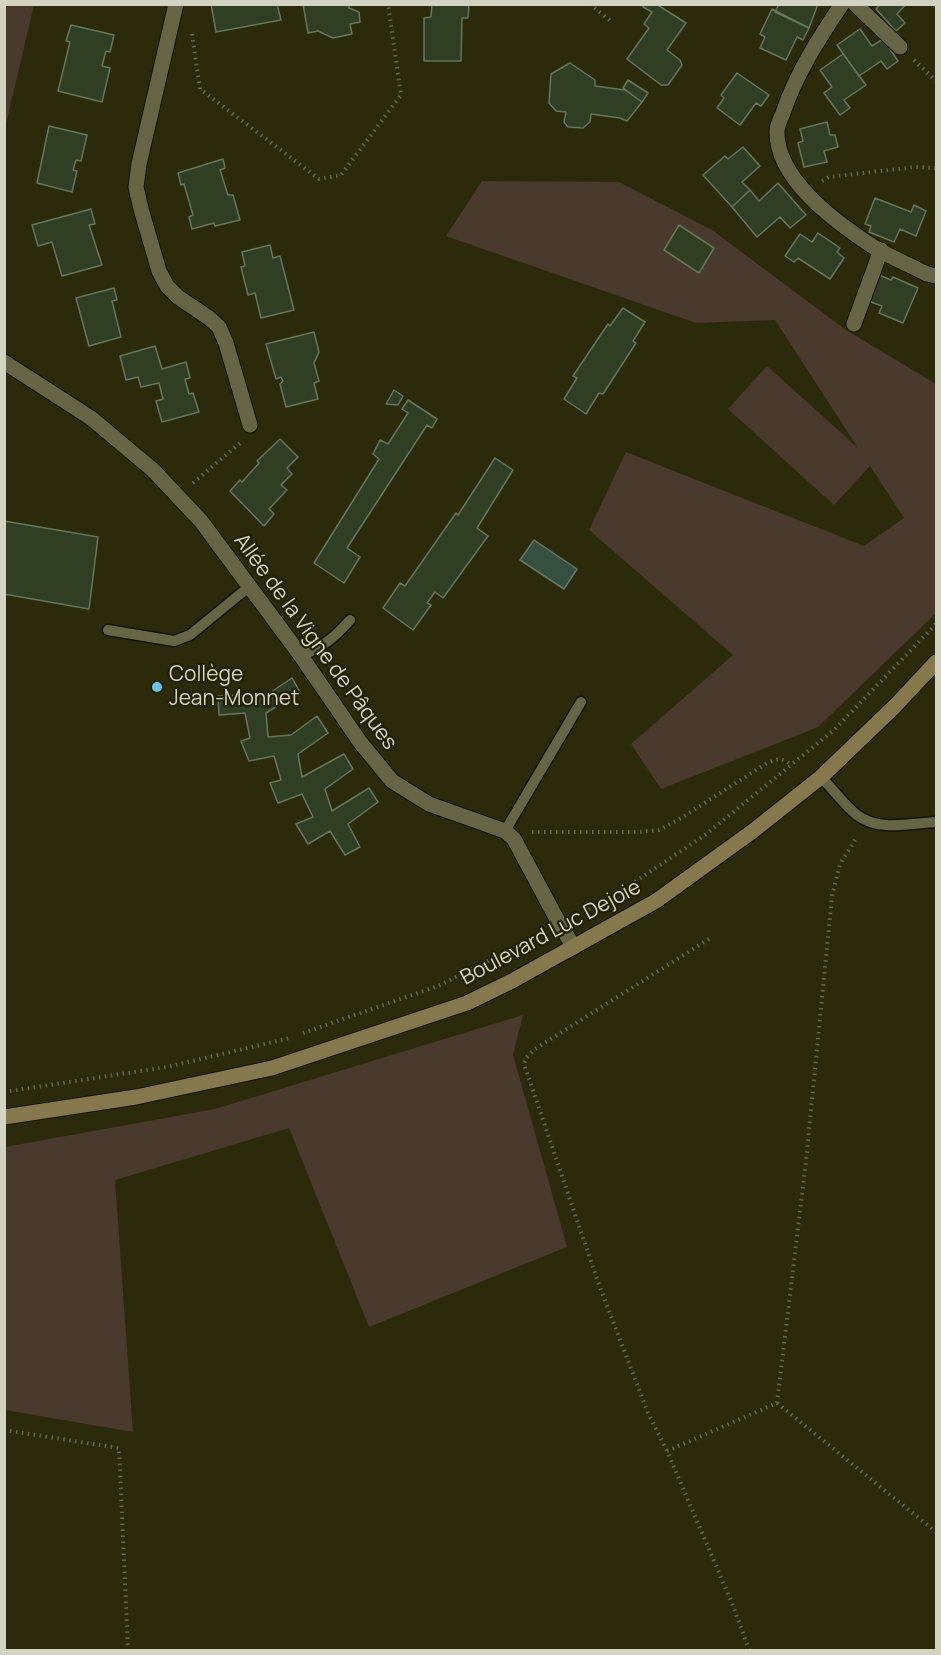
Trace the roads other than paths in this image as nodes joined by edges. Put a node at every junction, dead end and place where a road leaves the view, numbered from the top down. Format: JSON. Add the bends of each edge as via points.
{"nodes":[{"id":1,"x":176,"y":4,"type":"edge"},
{"id":2,"x":842,"y":4,"type":"edge"},
{"id":3,"x":855,"y":4,"type":"edge"},
{"id":4,"x":900,"y":47,"type":"road end"},
{"id":5,"x":880,"y":250,"type":"junction"},
{"id":6,"x":936,"y":276,"type":"edge"},
{"id":7,"x":854,"y":324,"type":"dead end"},
{"id":8,"x":4,"y":362,"type":"edge"},
{"id":9,"x":250,"y":425,"type":"road end"},
{"id":10,"x":250,"y":586,"type":"junction"},
{"id":11,"x":351,"y":620,"type":"dead end"},
{"id":12,"x":108,"y":630,"type":"dead end"},
{"id":13,"x":301,"y":656,"type":"junction"},
{"id":14,"x":936,"y":662,"type":"edge"},
{"id":15,"x":581,"y":702,"type":"dead end"},
{"id":16,"x":820,"y":777,"type":"junction"},
{"id":17,"x":936,"y":822,"type":"edge"},
{"id":18,"x":510,"y":835,"type":"junction"},
{"id":19,"x":574,"y":947,"type":"junction"},
{"id":20,"x":4,"y":1116,"type":"edge"}],
"edges":[{"from":1,"to":9,"type":"street","via":[[136,187],[159,271],[173,292],[219,327]]},
{"from":2,"to":5,"type":"street","via":[[788,97],[777,129],[781,153],[791,176],[832,217]]},
{"from":3,"to":4,"type":"street"},
{"from":5,"to":6,"type":"street"},
{"from":5,"to":7,"type":"street"},
{"from":8,"to":10,"type":"street","name":"Allée de la Vigne de Pâques","via":[[91,418],[153,470],[201,521]]},
{"from":10,"to":12,"type":"lane","via":[[190,635],[174,641]]},
{"from":10,"to":13,"type":"street","name":"Allée de la Vigne de Pâques"},
{"from":11,"to":13,"type":"lane","via":[[333,639]]},
{"from":13,"to":18,"type":"street","name":"Allée de la Vigne de Pâques","via":[[392,781],[429,804]]},
{"from":14,"to":16,"type":"main road","name":"Boulevard Luc Dejoie"},
{"from":15,"to":18,"type":"lane"},
{"from":16,"to":17,"type":"lane","via":[[856,815],[868,822]]},
{"from":16,"to":19,"type":"main road","name":"Boulevard Luc Dejoie","via":[[691,877]]},
{"from":18,"to":19,"type":"street"},
{"from":19,"to":20,"type":"main road","name":"Boulevard Luc Dejoie","via":[[466,1003],[272,1068],[136,1097]]}]}
